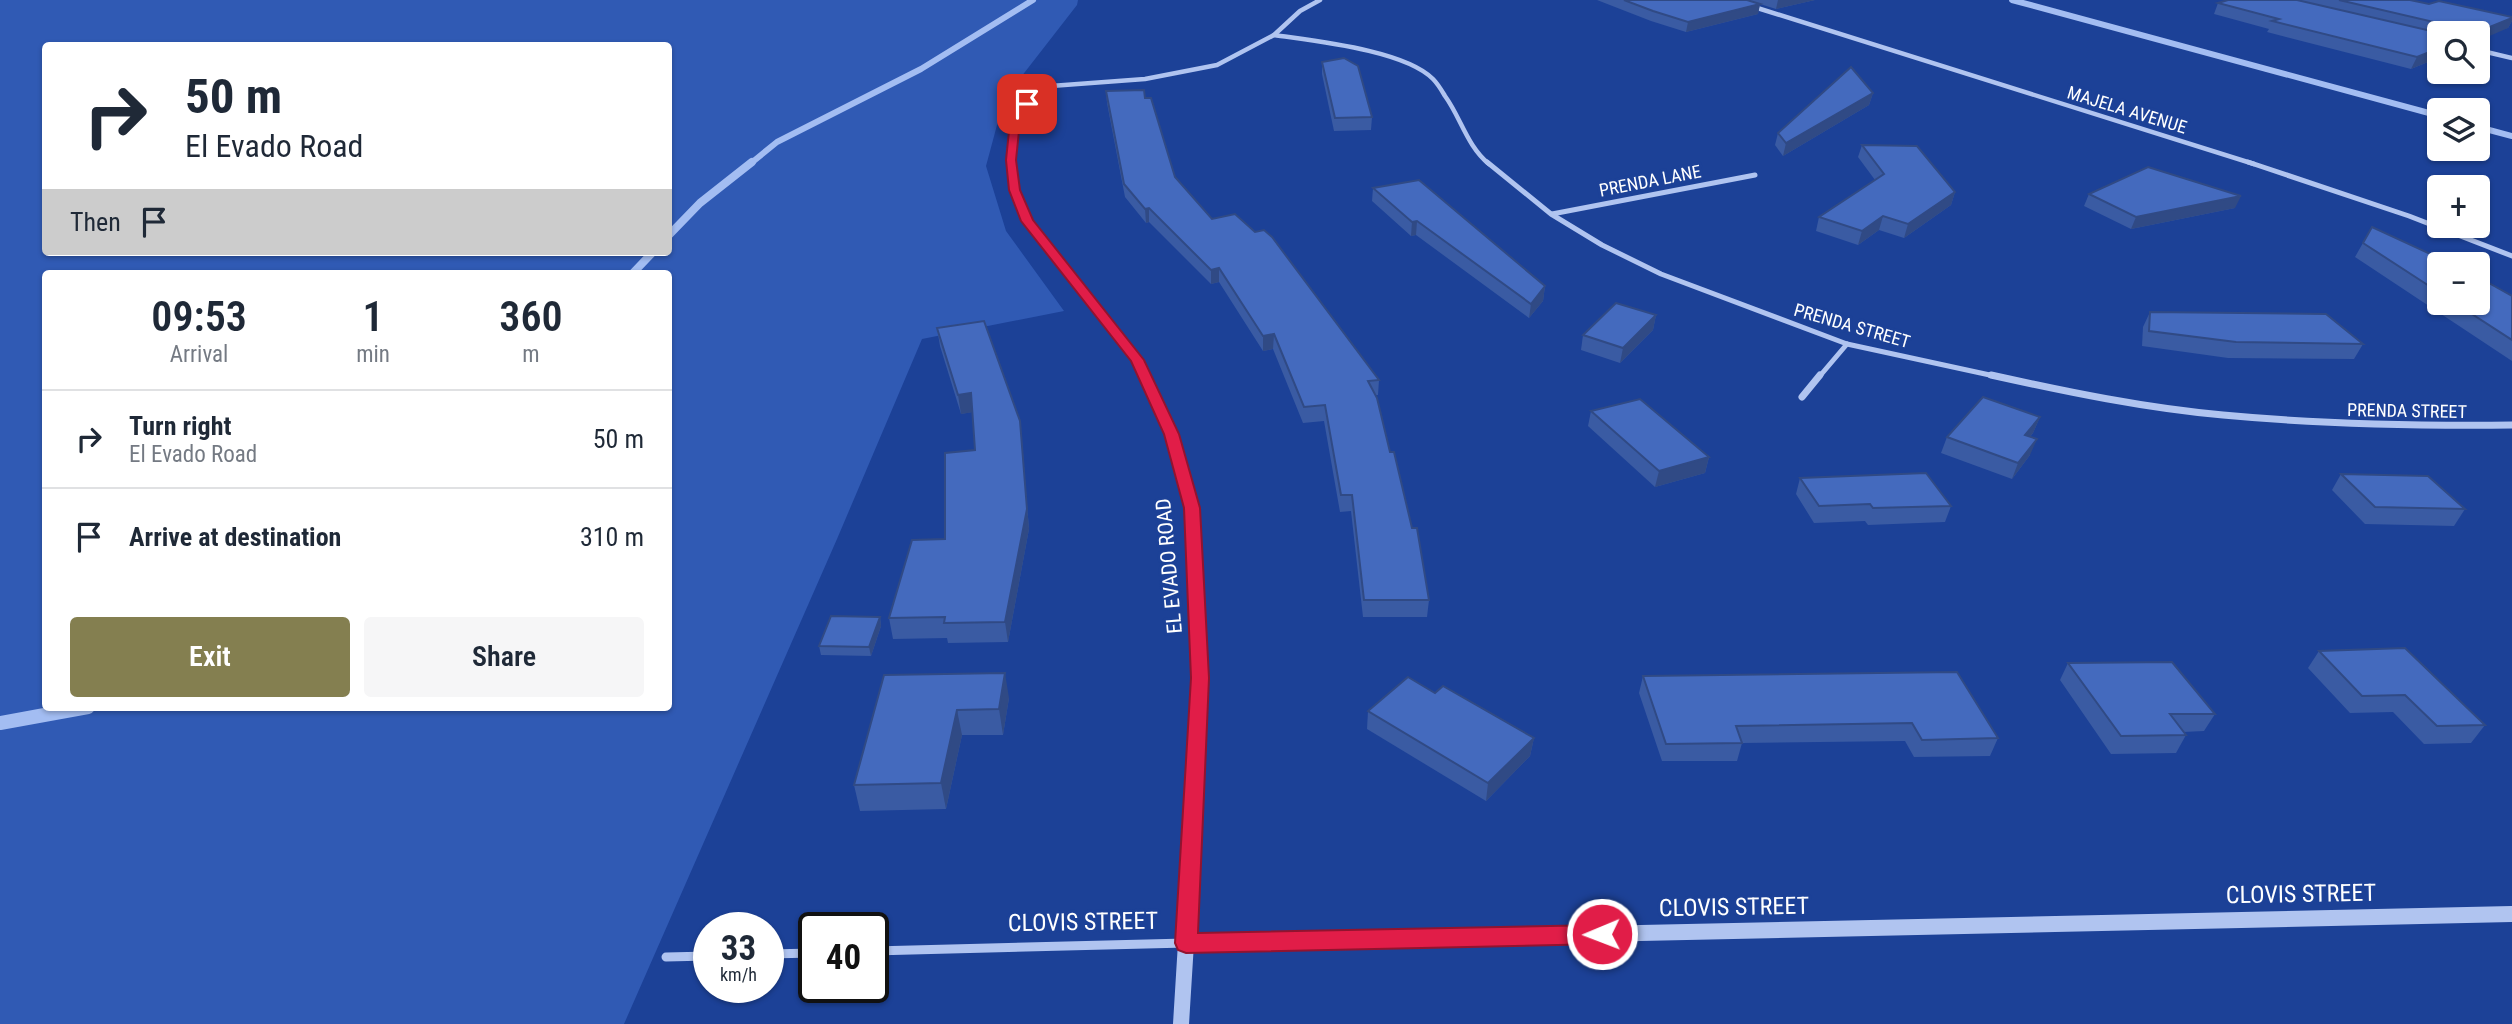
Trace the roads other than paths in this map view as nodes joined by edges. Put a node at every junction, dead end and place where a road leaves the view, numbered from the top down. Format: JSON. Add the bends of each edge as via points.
{"nodes":[{"id":1,"x":1320,"y":0,"type":"edge"},
{"id":2,"x":1743,"y":4,"type":"edge"},
{"id":3,"x":1274,"y":35,"type":"junction"},
{"id":4,"x":2490,"y":53,"type":"edge"},
{"id":5,"x":2512,"y":58,"type":"edge"},
{"id":6,"x":1755,"y":175,"type":"dead end"},
{"id":7,"x":1551,"y":214,"type":"junction"},
{"id":8,"x":2512,"y":256,"type":"edge"},
{"id":9,"x":1847,"y":344,"type":"junction"},
{"id":10,"x":1802,"y":397,"type":"dead end"},
{"id":11,"x":2512,"y":425,"type":"edge"},
{"id":12,"x":2512,"y":914,"type":"edge"},
{"id":13,"x":1186,"y":943,"type":"junction"},
{"id":14,"x":889,"y":951,"type":"edge"},
{"id":15,"x":693,"y":956,"type":"edge"},
{"id":16,"x":666,"y":957,"type":"dead end"},
{"id":17,"x":1181,"y":1024,"type":"edge"}],
"edges":[{"from":1,"to":3,"type":"street"},
{"from":2,"to":8,"type":"street","name":"MAJELA AVENUE","via":[[2306,180]]},
{"from":3,"to":7,"type":"street","name":"PRENDA STREET","via":[[1379,54],[1432,78],[1483,159]]},
{"from":3,"to":13,"type":"street","name":"EL EVADO ROAD","via":[[1217,65],[1145,79],[1051,86],[1036,93],[1014,131],[1011,160],[1015,190],[1027,221],[1137,360],[1171,434],[1192,508],[1200,678]]},
{"from":4,"to":5,"type":"street"},
{"from":6,"to":7,"type":"street","name":"PRENDA LANE"},
{"from":7,"to":9,"type":"street","name":"PRENDA STREET","via":[[1661,274]]},
{"from":9,"to":10,"type":"street"},
{"from":9,"to":11,"type":"street","name":"PRENDA STREET","via":[[2076,394],[2222,415],[2390,426]]},
{"from":12,"to":13,"type":"street","name":"CLOVIS STREET"},
{"from":13,"to":14,"type":"street","name":"CLOVIS STREET"},
{"from":13,"to":17,"type":"street","name":"EL EVADO ROAD"},
{"from":15,"to":16,"type":"street"}]}
